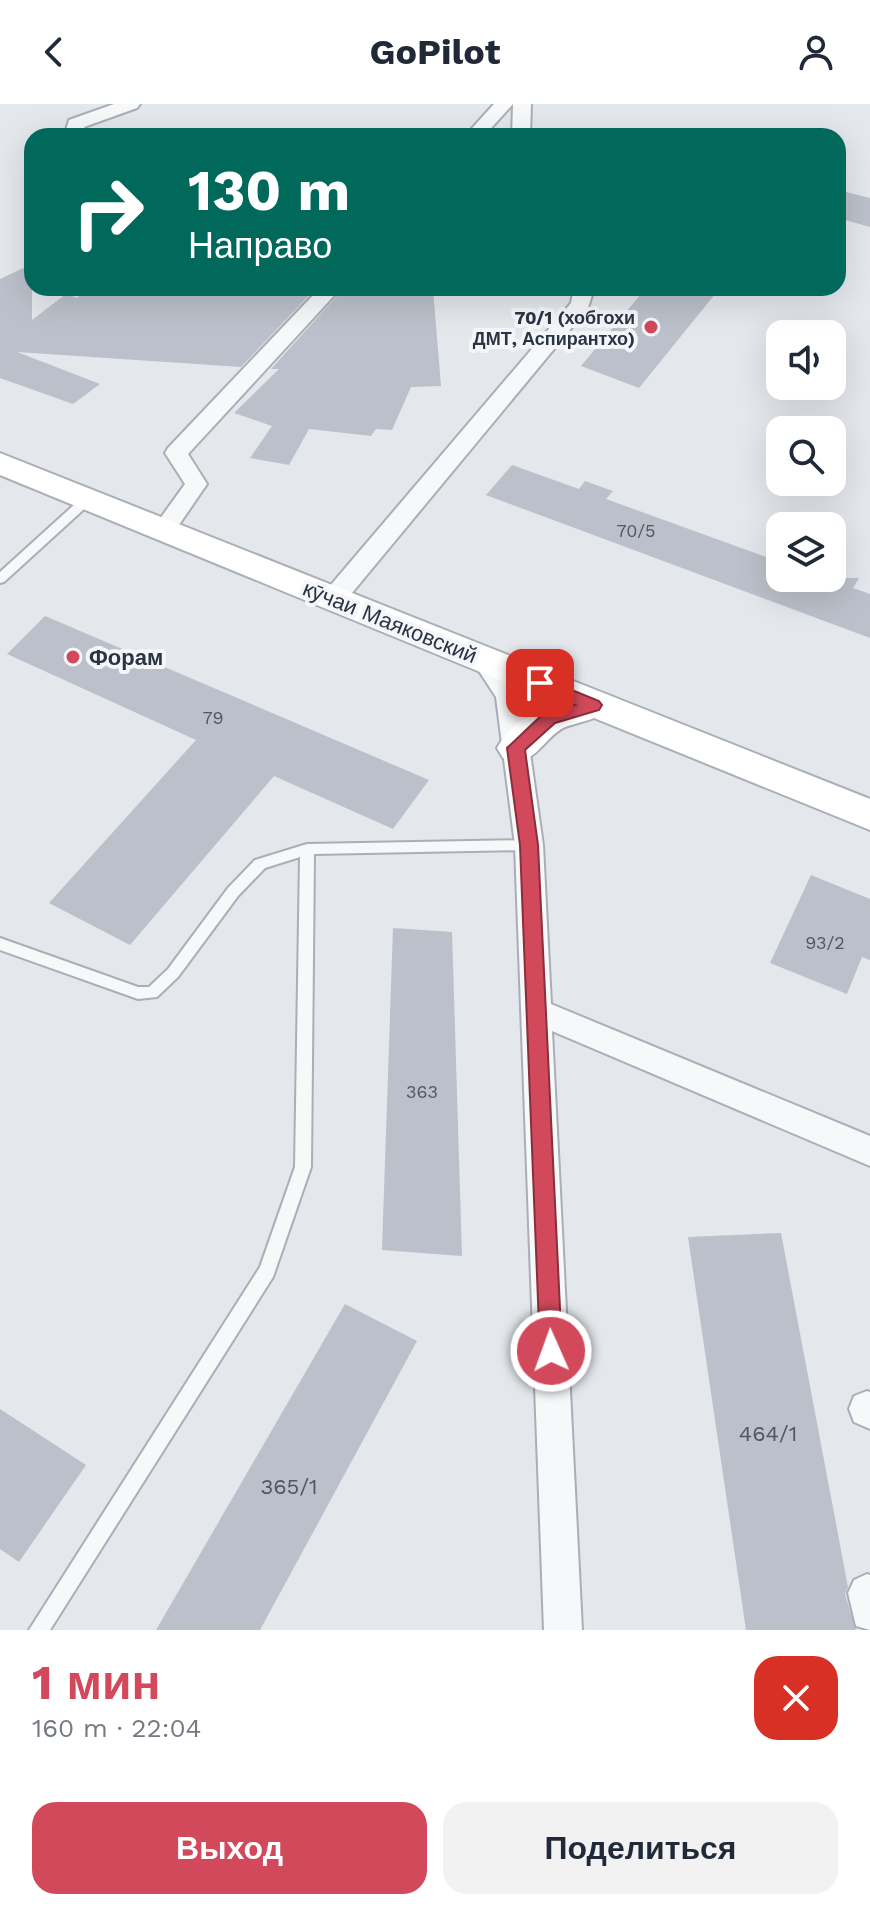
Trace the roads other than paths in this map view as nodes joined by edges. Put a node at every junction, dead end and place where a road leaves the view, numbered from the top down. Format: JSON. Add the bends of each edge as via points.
{"nodes":[{"id":1,"x":131,"y":104,"type":"edge"},
{"id":2,"x":504,"y":104,"type":"edge"},
{"id":3,"x":522,"y":104,"type":"edge"},
{"id":4,"x":75,"y":128,"type":"edge"},
{"id":5,"x":482,"y":128,"type":"edge"},
{"id":6,"x":521,"y":128,"type":"edge"},
{"id":7,"x":323,"y":296,"type":"edge"},
{"id":8,"x":582,"y":296,"type":"edge"},
{"id":9,"x":0,"y":463,"type":"edge"},
{"id":10,"x":90,"y":497,"type":"junction"},
{"id":11,"x":164,"y":530,"type":"junction"},
{"id":12,"x":0,"y":579,"type":"edge"},
{"id":13,"x":333,"y":599,"type":"junction"},
{"id":14,"x":486,"y":662,"type":"junction"},
{"id":15,"x":593,"y":705,"type":"junction"},
{"id":16,"x":516,"y":748,"type":"junction"},
{"id":17,"x":870,"y":815,"type":"edge"},
{"id":18,"x":529,"y":845,"type":"junction"},
{"id":19,"x":307,"y":849,"type":"junction"},
{"id":20,"x":0,"y":944,"type":"edge"},
{"id":21,"x":536,"y":1011,"type":"junction"},
{"id":22,"x":870,"y":1151,"type":"edge"},
{"id":23,"x":39,"y":1630,"type":"edge"},
{"id":24,"x":563,"y":1630,"type":"edge"}],
"edges":[{"from":1,"to":4,"type":"street"},
{"from":2,"to":5,"type":"street"},
{"from":3,"to":6,"type":"street"},
{"from":7,"to":11,"type":"street","via":[[176,453],[196,484]]},
{"from":8,"to":13,"type":"street","via":[[581,304]]},
{"from":9,"to":10,"type":"street","name":"кӯчаи Маяковский"},
{"from":10,"to":11,"type":"street","name":"кӯчаи Маяковский"},
{"from":10,"to":12,"type":"lane"},
{"from":11,"to":13,"type":"street","name":"кӯчаи Маяковский"},
{"from":13,"to":14,"type":"street","name":"кӯчаи Маяковский"},
{"from":14,"to":15,"type":"street","name":"кӯчаи Маяковский"},
{"from":14,"to":16,"type":"street","via":[[509,696]]},
{"from":15,"to":16,"type":"street","via":[[549,719]]},
{"from":15,"to":17,"type":"street","name":"кӯчаи Маяковский"},
{"from":16,"to":18,"type":"street"},
{"from":18,"to":19,"type":"lane"},
{"from":18,"to":21,"type":"street"},
{"from":19,"to":20,"type":"lane","via":[[260,864],[152,993],[138,993]]},
{"from":19,"to":23,"type":"lane","via":[[303,1167],[267,1271]]},
{"from":21,"to":22,"type":"street"},
{"from":21,"to":24,"type":"street"}]}
